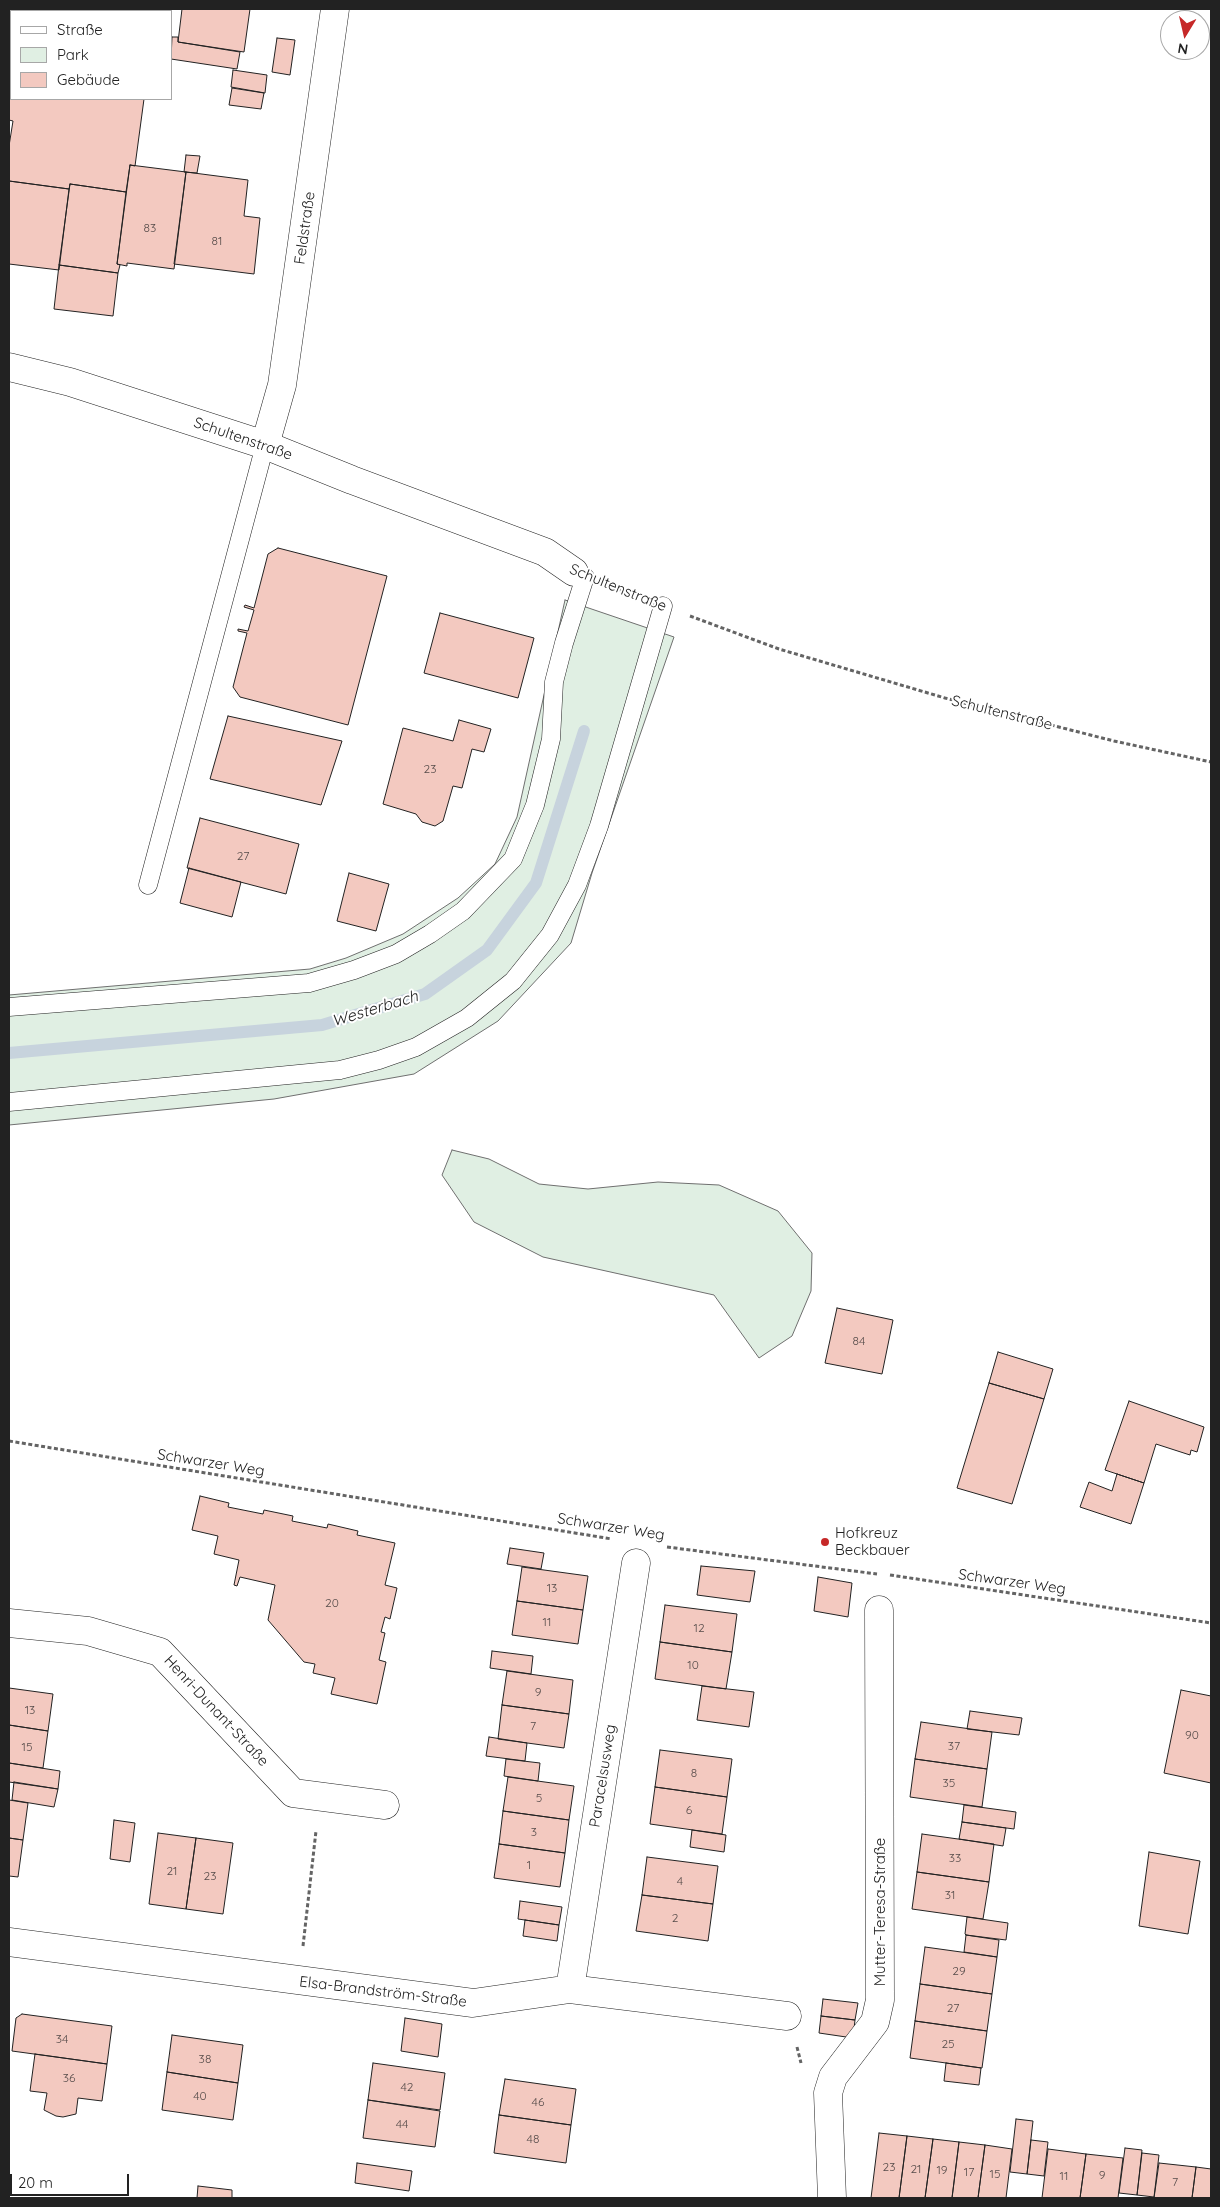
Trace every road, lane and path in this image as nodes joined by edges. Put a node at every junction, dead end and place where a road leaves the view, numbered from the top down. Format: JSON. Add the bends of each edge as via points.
{"nodes":[{"id":1,"x":335,"y":9,"type":"edge"},
{"id":2,"x":9,"y":367,"type":"edge"},
{"id":3,"x":265,"y":445,"type":"junction"},
{"id":4,"x":580,"y":575,"type":"junction"},
{"id":5,"x":663,"y":606,"type":"junction"},
{"id":6,"x":1211,"y":762,"type":"edge"},
{"id":7,"x":148,"y":885,"type":"dead end"},
{"id":8,"x":9,"y":1007,"type":"edge"},
{"id":9,"x":9,"y":1102,"type":"edge"},
{"id":10,"x":9,"y":1441,"type":"edge"},
{"id":11,"x":616,"y":1540,"type":"dead end"},
{"id":12,"x":665,"y":1547,"type":"dead end"},
{"id":13,"x":636,"y":1563,"type":"dead end"},
{"id":14,"x":879,"y":1610,"type":"dead end"},
{"id":15,"x":9,"y":1623,"type":"edge"},
{"id":16,"x":1211,"y":1623,"type":"edge"},
{"id":17,"x":319,"y":1797,"type":"junction"},
{"id":18,"x":385,"y":1805,"type":"dead end"},
{"id":19,"x":9,"y":1942,"type":"edge"},
{"id":20,"x":299,"y":1982,"type":"junction"},
{"id":21,"x":570,"y":1989,"type":"junction"},
{"id":22,"x":787,"y":2016,"type":"dead end"},
{"id":23,"x":832,"y":2198,"type":"edge"}],
"edges":[{"from":1,"to":3,"type":"street","name":"Feldstraße","via":[[282,385]]},
{"from":2,"to":3,"type":"street","name":"Schultenstraße","via":[[70,382]]},
{"from":3,"to":4,"type":"street","name":"Schultenstraße","via":[[544,552]]},
{"from":3,"to":7,"type":"lane"},
{"from":4,"to":5,"type":"path","name":"Schultenstraße"},
{"from":4,"to":8,"type":"lane","via":[[554,682],[551,740],[535,805],[513,859],[463,911],[396,954],[308,983]]},
{"from":5,"to":6,"type":"path","name":"Schultenstraße","via":[[779,649],[882,681],[1114,741]]},
{"from":5,"to":9,"type":"lane","via":[[599,826],[577,885],[550,935],[512,981],[467,1018],[416,1047],[340,1070]]},
{"from":10,"to":11,"type":"path","name":"Schwarzer Weg"},
{"from":12,"to":16,"type":"path","name":"Schwarzer Weg","via":[[892,1576]]},
{"from":13,"to":21,"type":"street","name":"Paracelsusweg"},
{"from":14,"to":23,"type":"street","name":"Mutter-Teresa-Straße","via":[[880,2000],[875,2022],[833,2077],[828,2093]]},
{"from":15,"to":17,"type":"street","name":"Henri-Dunant-Straße","via":[[88,1631],[160,1652],[293,1793]]},
{"from":17,"to":18,"type":"street","name":"Henri-Dunant-Straße"},
{"from":17,"to":20,"type":"path"},
{"from":19,"to":20,"type":"street","name":"Elsa-Brandström-Straße"},
{"from":20,"to":21,"type":"street","name":"Elsa-Brandström-Straße","via":[[473,2003]]},
{"from":21,"to":22,"type":"street","name":"Elsa-Brandström-Straße"}]}
